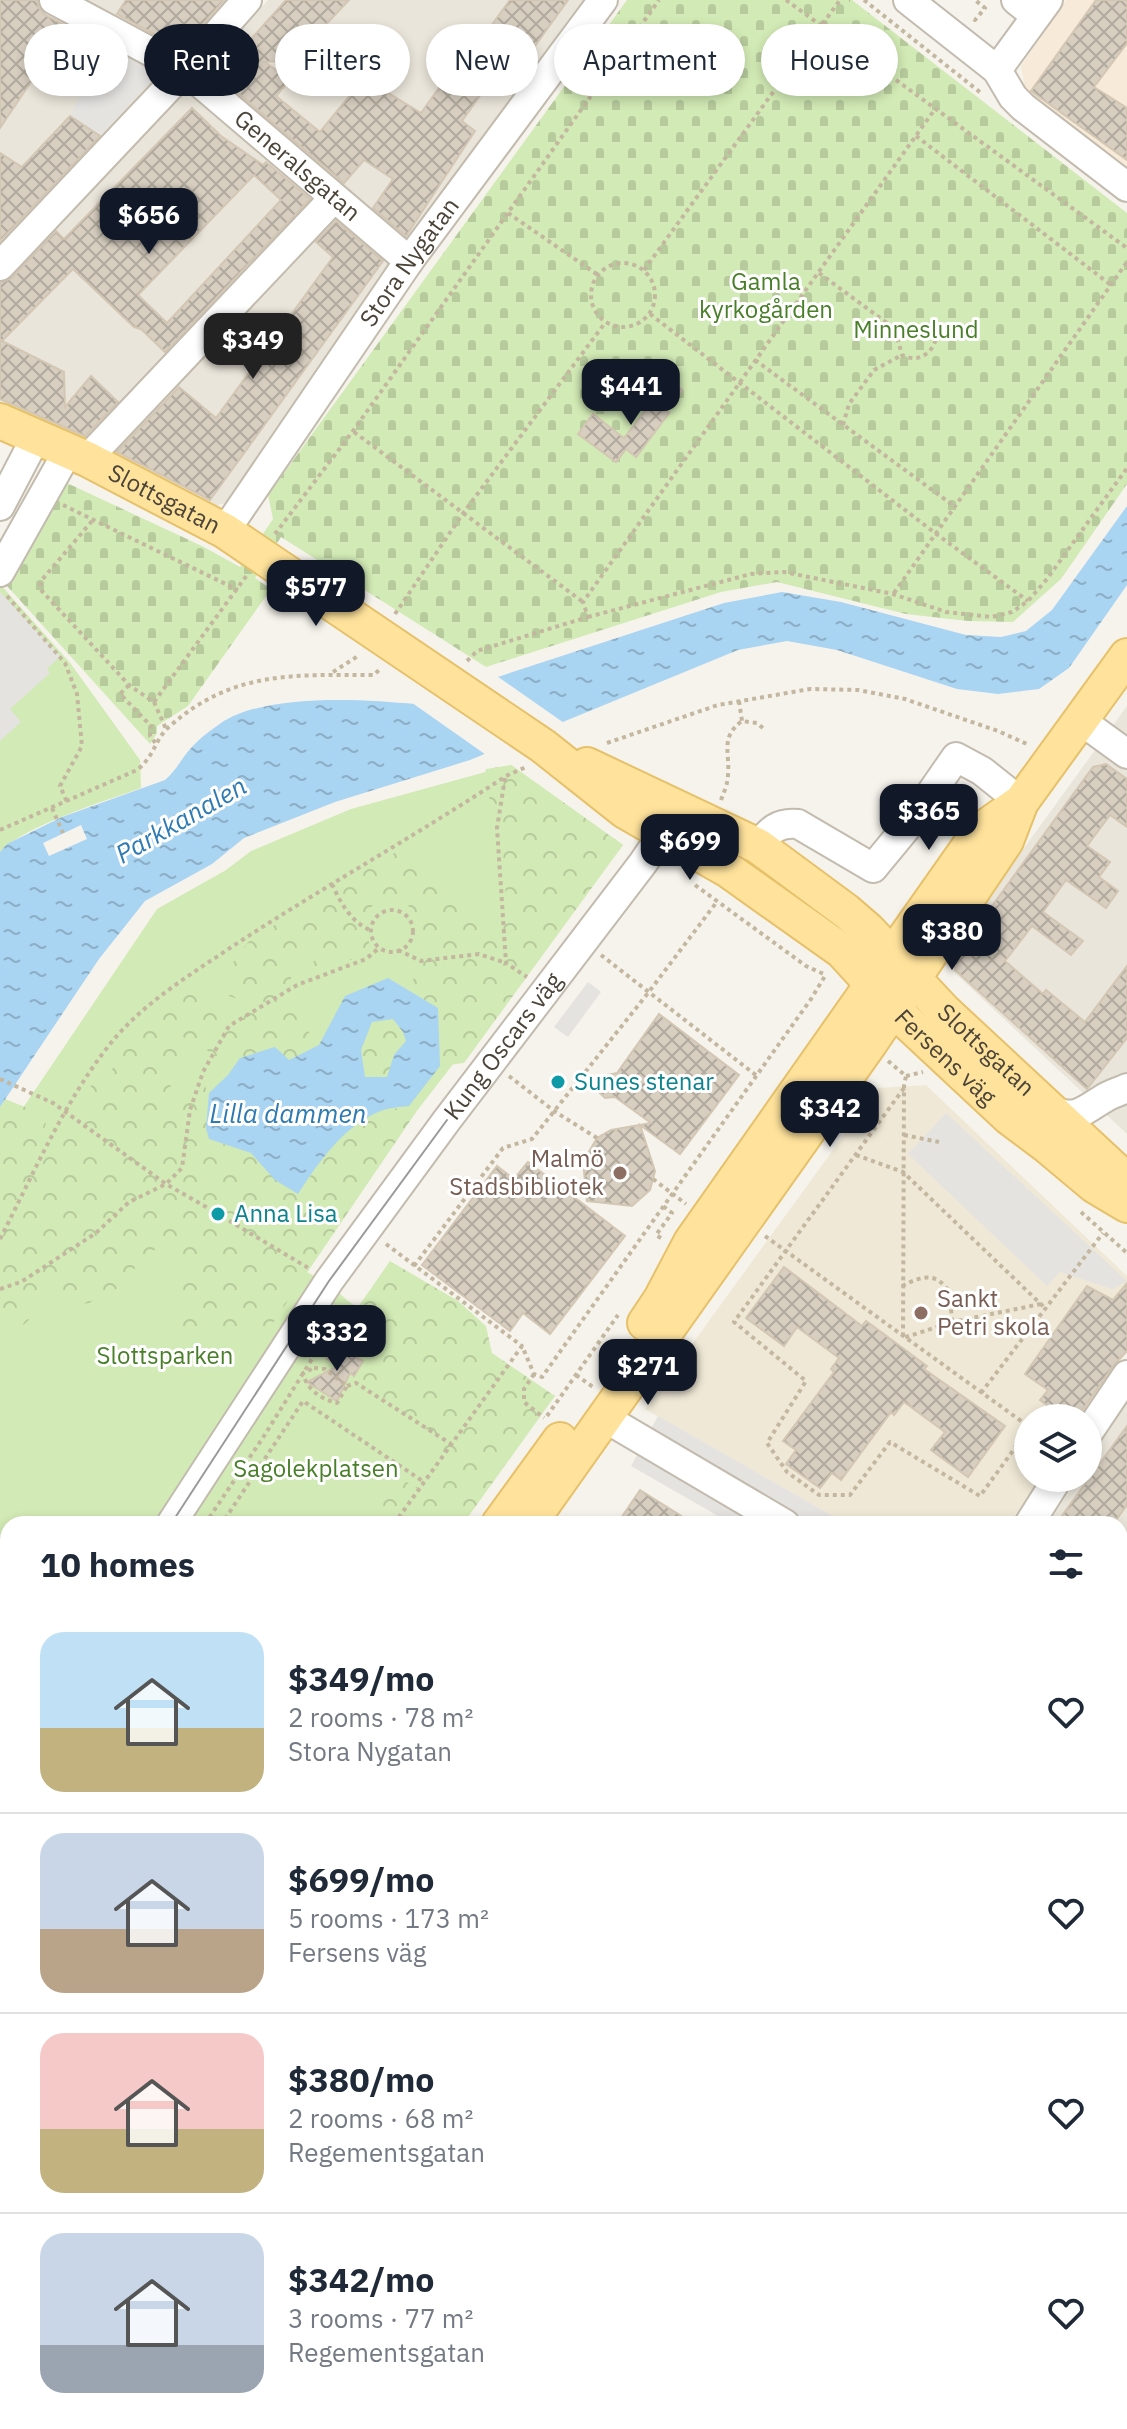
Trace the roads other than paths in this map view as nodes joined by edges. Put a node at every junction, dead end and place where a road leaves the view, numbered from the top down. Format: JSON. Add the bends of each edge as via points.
{"nodes":[{"id":1,"x":54,"y":0,"type":"edge"},
{"id":2,"x":247,"y":0,"type":"edge"},
{"id":3,"x":603,"y":0,"type":"edge"},
{"id":4,"x":908,"y":0,"type":"edge"},
{"id":5,"x":1033,"y":5,"type":"edge"},
{"id":6,"x":226,"y":24,"type":"edge"},
{"id":7,"x":144,"y":48,"type":"edge"},
{"id":8,"x":997,"y":70,"type":"junction"},
{"id":9,"x":160,"y":96,"type":"edge"},
{"id":10,"x":215,"y":96,"type":"edge"},
{"id":11,"x":1127,"y":187,"type":"edge"},
{"id":12,"x":334,"y":198,"type":"junction"},
{"id":13,"x":409,"y":261,"type":"junction"},
{"id":14,"x":0,"y":266,"type":"edge"},
{"id":15,"x":0,"y":421,"type":"edge"},
{"id":16,"x":36,"y":437,"type":"junction"},
{"id":17,"x":78,"y":455,"type":"junction"},
{"id":18,"x":0,"y":506,"type":"edge"},
{"id":19,"x":225,"y":531,"type":"junction"},
{"id":20,"x":0,"y":572,"type":"edge"},
{"id":21,"x":1127,"y":656,"type":"edge"},
{"id":22,"x":1080,"y":720,"type":"junction"},
{"id":23,"x":1127,"y":754,"type":"edge"},
{"id":24,"x":535,"y":756,"type":"joint"},
{"id":25,"x":1021,"y":802,"type":"junction"},
{"id":26,"x":671,"y":822,"type":"junction"},
{"id":27,"x":758,"y":846,"type":"junction"},
{"id":28,"x":877,"y":999,"type":"junction"},
{"id":29,"x":1127,"y":1089,"type":"edge"},
{"id":30,"x":1063,"y":1122,"type":"junction"},
{"id":31,"x":1127,"y":1189,"type":"edge"},
{"id":32,"x":1127,"y":1205,"type":"edge"},
{"id":33,"x":1127,"y":1375,"type":"edge"},
{"id":34,"x":1102,"y":1412,"type":"edge"},
{"id":35,"x":605,"y":1418,"type":"junction"},
{"id":36,"x":1049,"y":1492,"type":"edge"},
{"id":37,"x":176,"y":1516,"type":"edge"},
{"id":38,"x":505,"y":1516,"type":"edge"},
{"id":39,"x":535,"y":1516,"type":"edge"},
{"id":40,"x":771,"y":1516,"type":"edge"},
{"id":41,"x":1034,"y":1516,"type":"edge"}],
"edges":[{"from":1,"to":7,"type":"street","name":"Generalsgatan"},
{"from":2,"to":6,"type":"street"},
{"from":3,"to":13,"type":"street","name":"Stora Nygatan"},
{"from":4,"to":8,"type":"street"},
{"from":5,"to":8,"type":"street"},
{"from":8,"to":11,"type":"street","via":[[1023,107]]},
{"from":9,"to":14,"type":"street"},
{"from":10,"to":12,"type":"street","name":"Generalsgatan"},
{"from":12,"to":13,"type":"street","name":"Generalsgatan"},
{"from":12,"to":17,"type":"street"},
{"from":13,"to":19,"type":"street","name":"Stora Nygatan"},
{"from":15,"to":16,"type":"main road","name":"Slottsgatan"},
{"from":16,"to":17,"type":"main road","name":"Slottsgatan"},
{"from":16,"to":18,"type":"street"},
{"from":17,"to":19,"type":"main road","name":"Slottsgatan"},
{"from":17,"to":20,"type":"street","via":[[43,494]]},
{"from":19,"to":24,"type":"main road","name":"Slottsgatan","via":[[452,669]]},
{"from":21,"to":22,"type":"main road"},
{"from":22,"to":23,"type":"street"},
{"from":22,"to":25,"type":"main road"},
{"from":24,"to":26,"type":"main road","name":"Fersens väg","via":[[651,794]]},
{"from":25,"to":27,"type":"street","via":[[956,757],[873,868],[798,824],[784,823]]},
{"from":25,"to":28,"type":"main road","via":[[1006,841],[942,933]]},
{"from":25,"to":28,"type":"main road","via":[[980,831]]},
{"from":26,"to":27,"type":"main road","name":"Fersens väg"},
{"from":26,"to":28,"type":"main road","name":"Fersens väg","via":[[842,951]]},
{"from":26,"to":37,"type":"street","name":"Kung Oscars väg","via":[[546,990],[500,1076],[329,1281]]},
{"from":27,"to":28,"type":"main road","name":"Fersens väg","via":[[868,930]]},
{"from":28,"to":30,"type":"main road","name":"Slottsgatan"},
{"from":28,"to":32,"type":"main road","name":"Fersens väg","via":[[1027,1132]]},
{"from":28,"to":35,"type":"main road"},
{"from":28,"to":38,"type":"main road","via":[[691,1242],[661,1299]]},
{"from":29,"to":30,"type":"street","via":[[1082,1113],[1061,1114]]},
{"from":30,"to":31,"type":"main road","via":[[1114,1169]]},
{"from":33,"to":34,"type":"street"},
{"from":35,"to":39,"type":"main road"},
{"from":35,"to":40,"type":"street"},
{"from":36,"to":41,"type":"street"}]}
